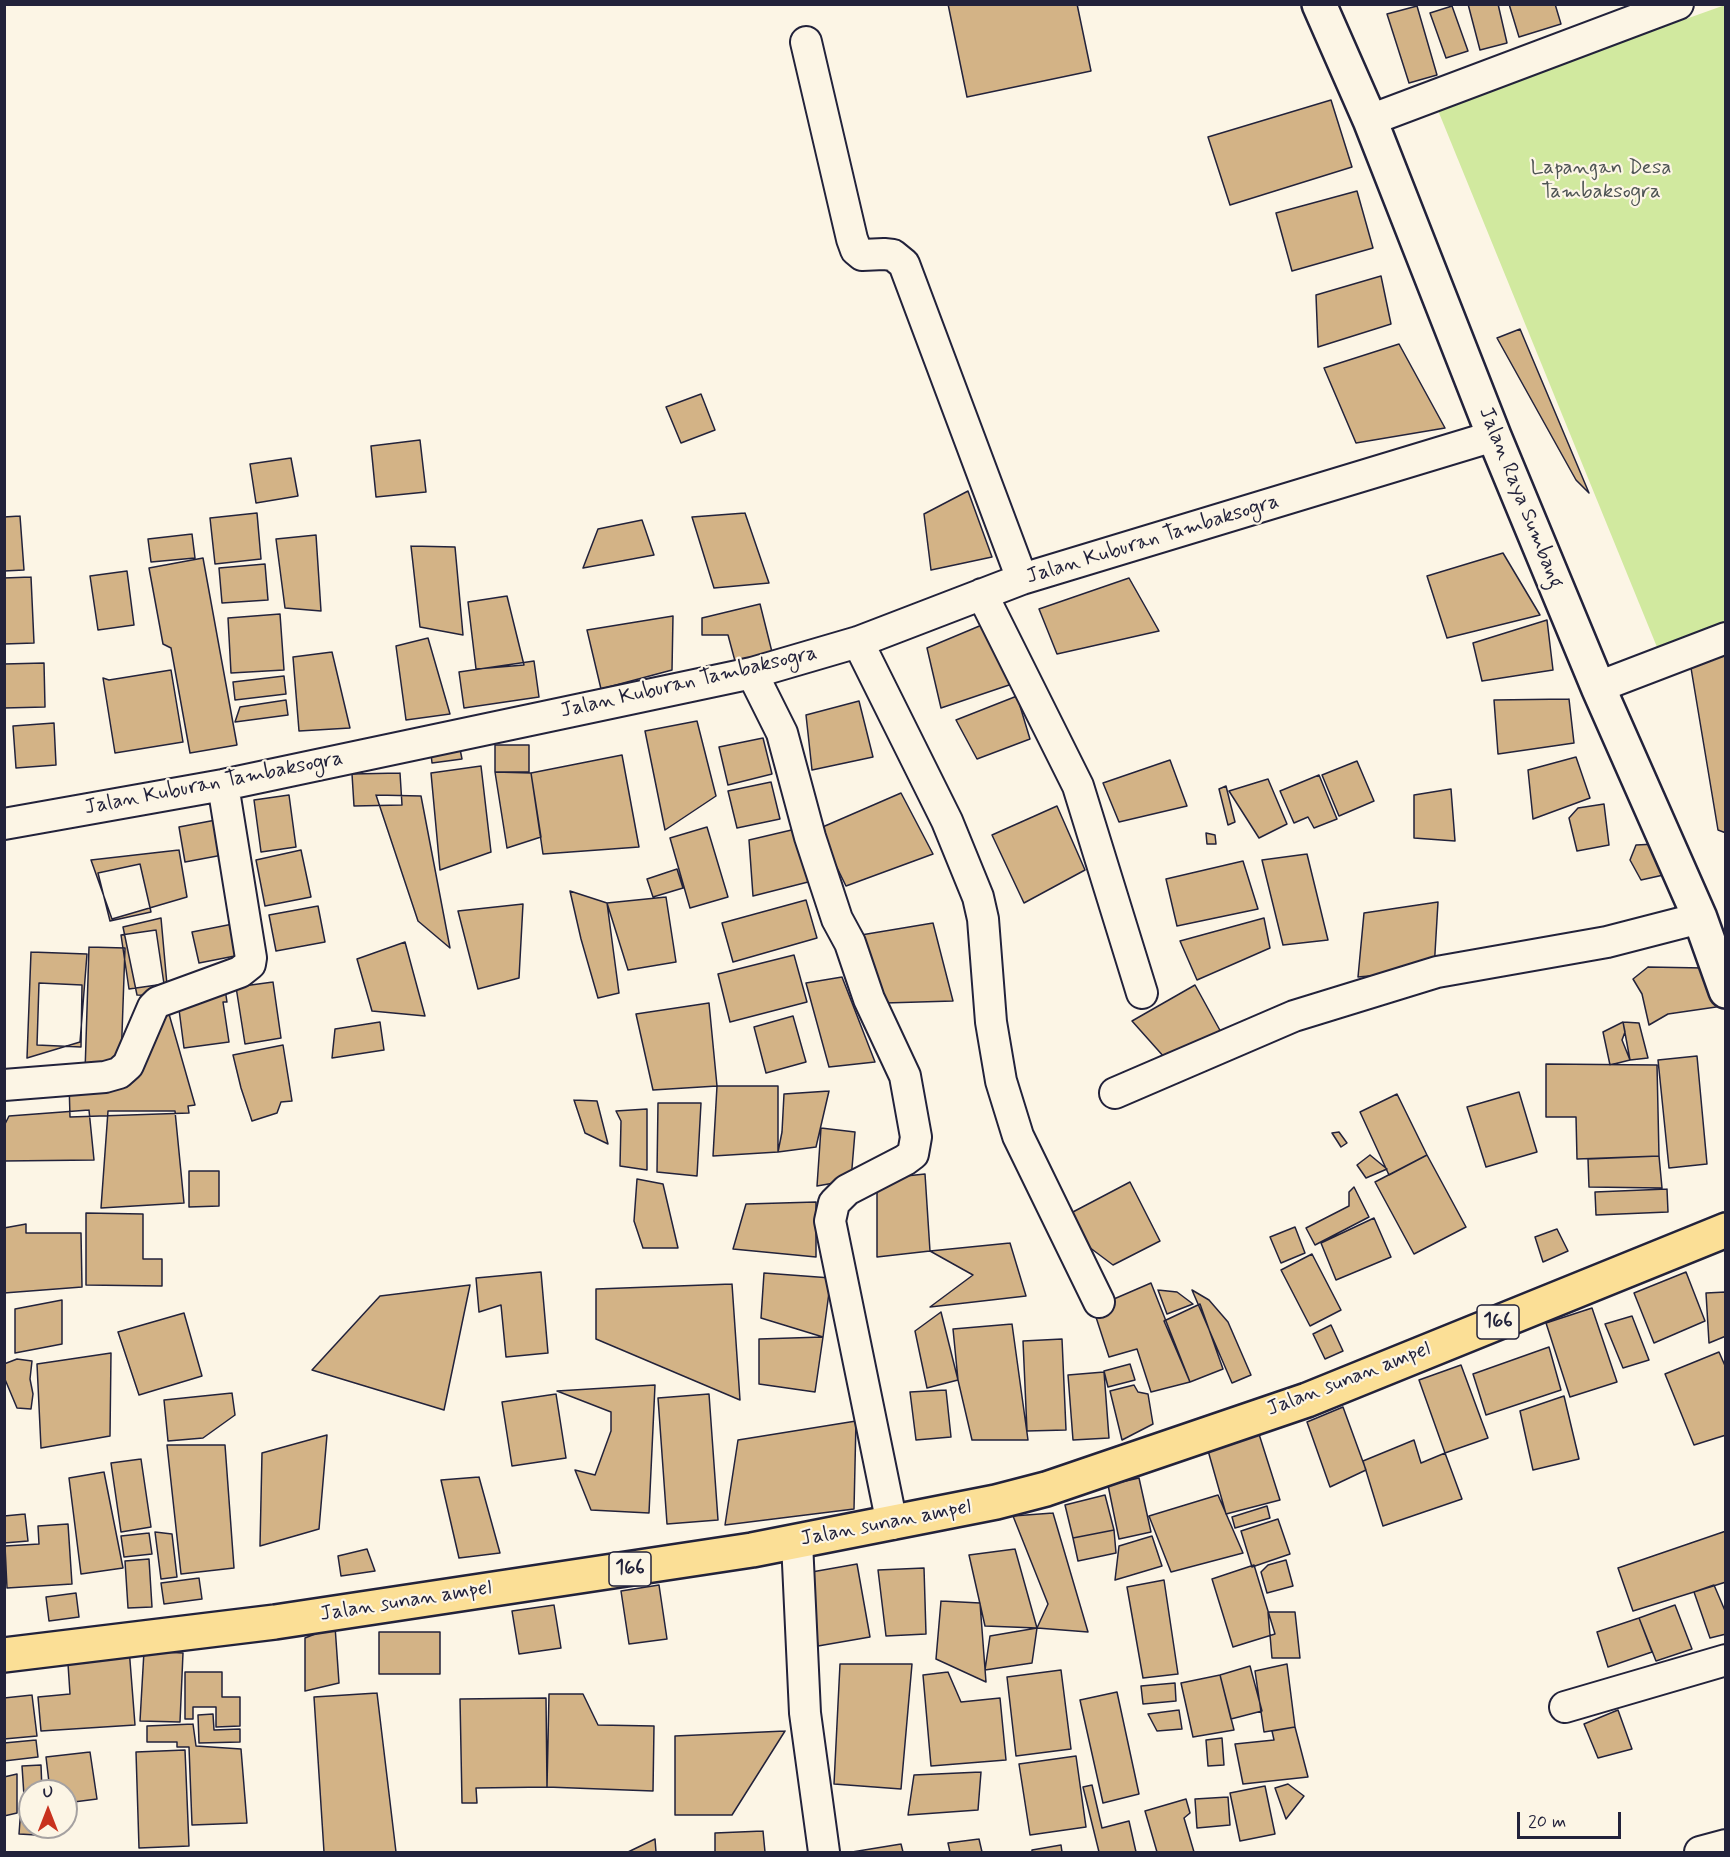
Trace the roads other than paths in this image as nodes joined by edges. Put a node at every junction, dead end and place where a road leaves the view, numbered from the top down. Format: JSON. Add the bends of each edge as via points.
{"nodes":[{"id":1,"x":1319,"y":4,"type":"edge"},
{"id":2,"x":1678,"y":4,"type":"edge"},
{"id":3,"x":806,"y":42,"type":"dead end"},
{"id":4,"x":1370,"y":120,"type":"junction"},
{"id":5,"x":1494,"y":436,"type":"junction"},
{"id":6,"x":1022,"y":579,"type":"junction"},
{"id":7,"x":982,"y":594,"type":"junction"},
{"id":8,"x":1725,"y":638,"type":"edge"},
{"id":9,"x":858,"y":642,"type":"junction"},
{"id":10,"x":752,"y":673,"type":"junction"},
{"id":11,"x":1598,"y":687,"type":"junction"},
{"id":12,"x":223,"y":785,"type":"junction"},
{"id":13,"x":4,"y":824,"type":"edge"},
{"id":14,"x":1700,"y":918,"type":"junction"},
{"id":15,"x":1725,"y":991,"type":"edge"},
{"id":16,"x":1142,"y":993,"type":"dead end"},
{"id":17,"x":4,"y":1085,"type":"edge"},
{"id":18,"x":1115,"y":1093,"type":"dead end"},
{"id":19,"x":1725,"y":1230,"type":"edge"},
{"id":20,"x":1099,"y":1302,"type":"dead end"},
{"id":21,"x":892,"y":1524,"type":"junction"},
{"id":22,"x":797,"y":1542,"type":"junction"},
{"id":23,"x":4,"y":1655,"type":"edge"},
{"id":24,"x":1725,"y":1660,"type":"edge"},
{"id":25,"x":1565,"y":1707,"type":"dead end"},
{"id":26,"x":1725,"y":1845,"type":"edge"},
{"id":27,"x":824,"y":1852,"type":"edge"},
{"id":28,"x":1700,"y":1852,"type":"edge"}],
"edges":[{"from":1,"to":4,"type":"street","name":"Jalan Raya Sumbang"},
{"from":2,"to":4,"type":"street"},
{"from":3,"to":6,"type":"street","via":[[856,250],[862,255],[893,255],[904,264]]},
{"from":4,"to":5,"type":"street","name":"Jalan Raya Sumbang"},
{"from":5,"to":6,"type":"street","name":"Jalan Kuburan Tambaksogra"},
{"from":5,"to":11,"type":"street","name":"Jalan Raya Sumbang"},
{"from":6,"to":7,"type":"street","name":"Jalan Kuburan Tambaksogra"},
{"from":7,"to":9,"type":"street","name":"Jalan Kuburan Tambaksogra"},
{"from":7,"to":16,"type":"street","via":[[1078,786]]},
{"from":8,"to":11,"type":"street"},
{"from":9,"to":10,"type":"street","name":"Jalan Kuburan Tambaksogra"},
{"from":9,"to":20,"type":"street","via":[[947,821],[978,897],[1001,1081],[1018,1136]]},
{"from":10,"to":12,"type":"street","name":"Jalan Kuburan Tambaksogra"},
{"from":10,"to":21,"type":"street","via":[[782,733],[837,919],[905,1076],[916,1137],[913,1154],[847,1190],[834,1203],[830,1221]]},
{"from":11,"to":14,"type":"street","name":"Jalan Raya Sumbang"},
{"from":12,"to":13,"type":"street","name":"Jalan Kuburan Tambaksogra"},
{"from":12,"to":17,"type":"street","via":[[250,964],[240,972],[158,1002],[128,1065],[118,1073]]},
{"from":14,"to":15,"type":"street","name":"Jalan Raya Sumbang"},
{"from":14,"to":18,"type":"street","via":[[1607,942],[1437,972],[1294,1016]]},
{"from":19,"to":21,"type":"main road","name":"Jalan sunan ampel","number":"166","via":[[1307,1400],[1046,1489]]},
{"from":21,"to":22,"type":"main road","name":"Jalan sunan ampel","number":"166"},
{"from":22,"to":23,"type":"main road","name":"Jalan sunan ampel","number":"166","via":[[275,1622]]},
{"from":22,"to":27,"type":"street","via":[[805,1713]]},
{"from":24,"to":25,"type":"street"},
{"from":26,"to":28,"type":"street"}]}
